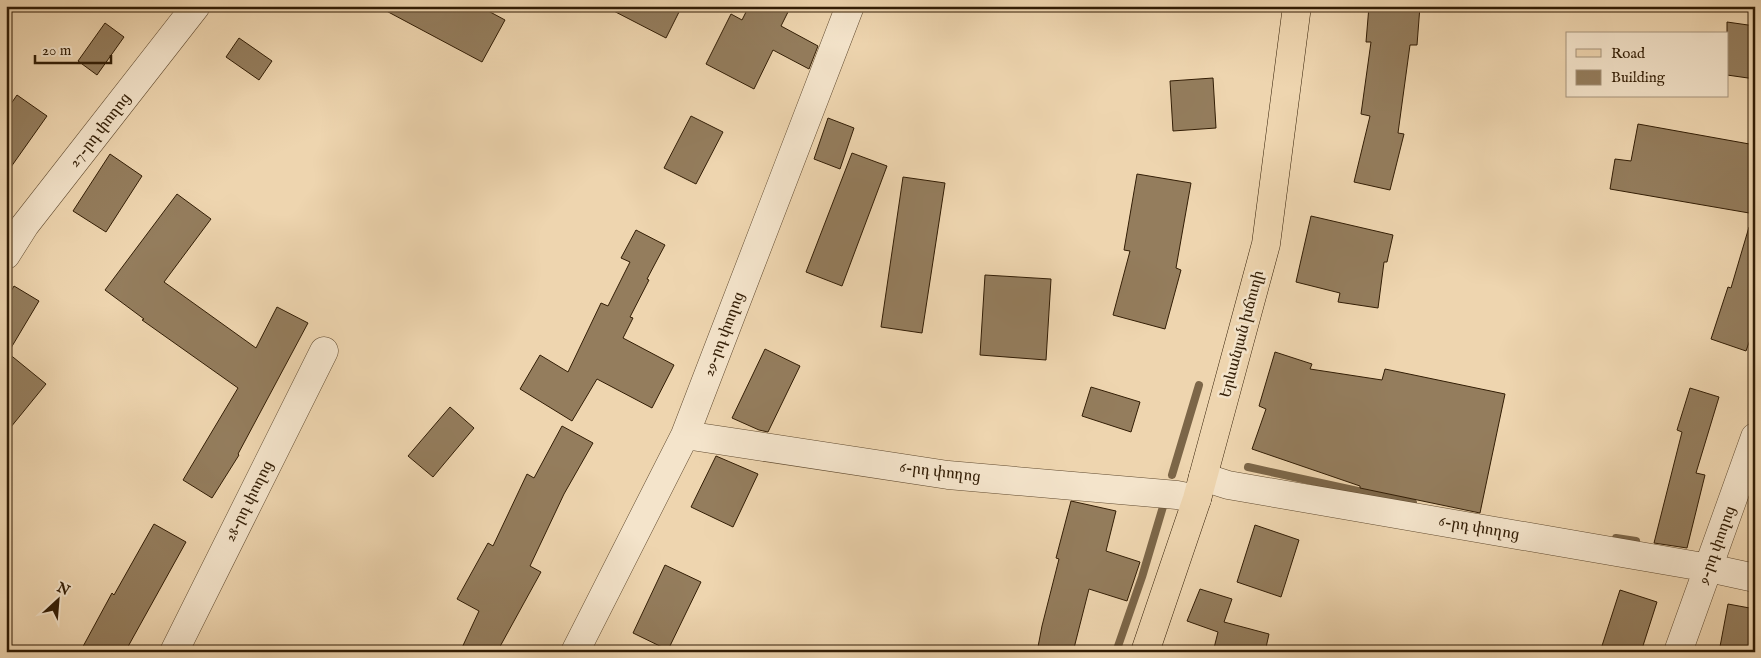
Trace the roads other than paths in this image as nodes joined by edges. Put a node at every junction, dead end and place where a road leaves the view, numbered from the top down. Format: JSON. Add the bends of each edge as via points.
{"nodes":[{"id":1,"x":196,"y":6,"type":"edge"},
{"id":2,"x":850,"y":6,"type":"edge"},
{"id":3,"x":1297,"y":6,"type":"edge"},
{"id":4,"x":6,"y":255,"type":"edge"},
{"id":5,"x":324,"y":351,"type":"dead end"},
{"id":6,"x":684,"y":435,"type":"junction"},
{"id":7,"x":1755,"y":437,"type":"edge"},
{"id":8,"x":1200,"y":488,"type":"junction"},
{"id":9,"x":1709,"y":568,"type":"junction"},
{"id":10,"x":1755,"y":578,"type":"edge"},
{"id":11,"x":174,"y":652,"type":"edge"},
{"id":12,"x":575,"y":652,"type":"edge"},
{"id":13,"x":1145,"y":652,"type":"edge"},
{"id":14,"x":1678,"y":652,"type":"edge"}],
"edges":[{"from":1,"to":4,"type":"street","name":"27-րդ փողոց"},
{"from":2,"to":6,"type":"street","name":"29-րդ փողոց"},
{"from":3,"to":8,"type":"main road","name":"Երևանյան խճուղի","via":[[1266,244]]},
{"from":5,"to":11,"type":"street","name":"28-րդ փողոց"},
{"from":6,"to":8,"type":"street","name":"6-րդ փողոց","via":[[948,475],[1176,495]]},
{"from":6,"to":12,"type":"street","name":"29-րդ փողոց"},
{"from":7,"to":9,"type":"street","name":"9-րդ փողոց"},
{"from":8,"to":9,"type":"street","name":"6-րդ փողոց","via":[[1228,485]]},
{"from":8,"to":13,"type":"main road","name":"Երևանյան խճուղի"},
{"from":9,"to":10,"type":"street","name":"6-րդ փողոց"},
{"from":9,"to":14,"type":"street","name":"9-րդ փողոց"}]}
